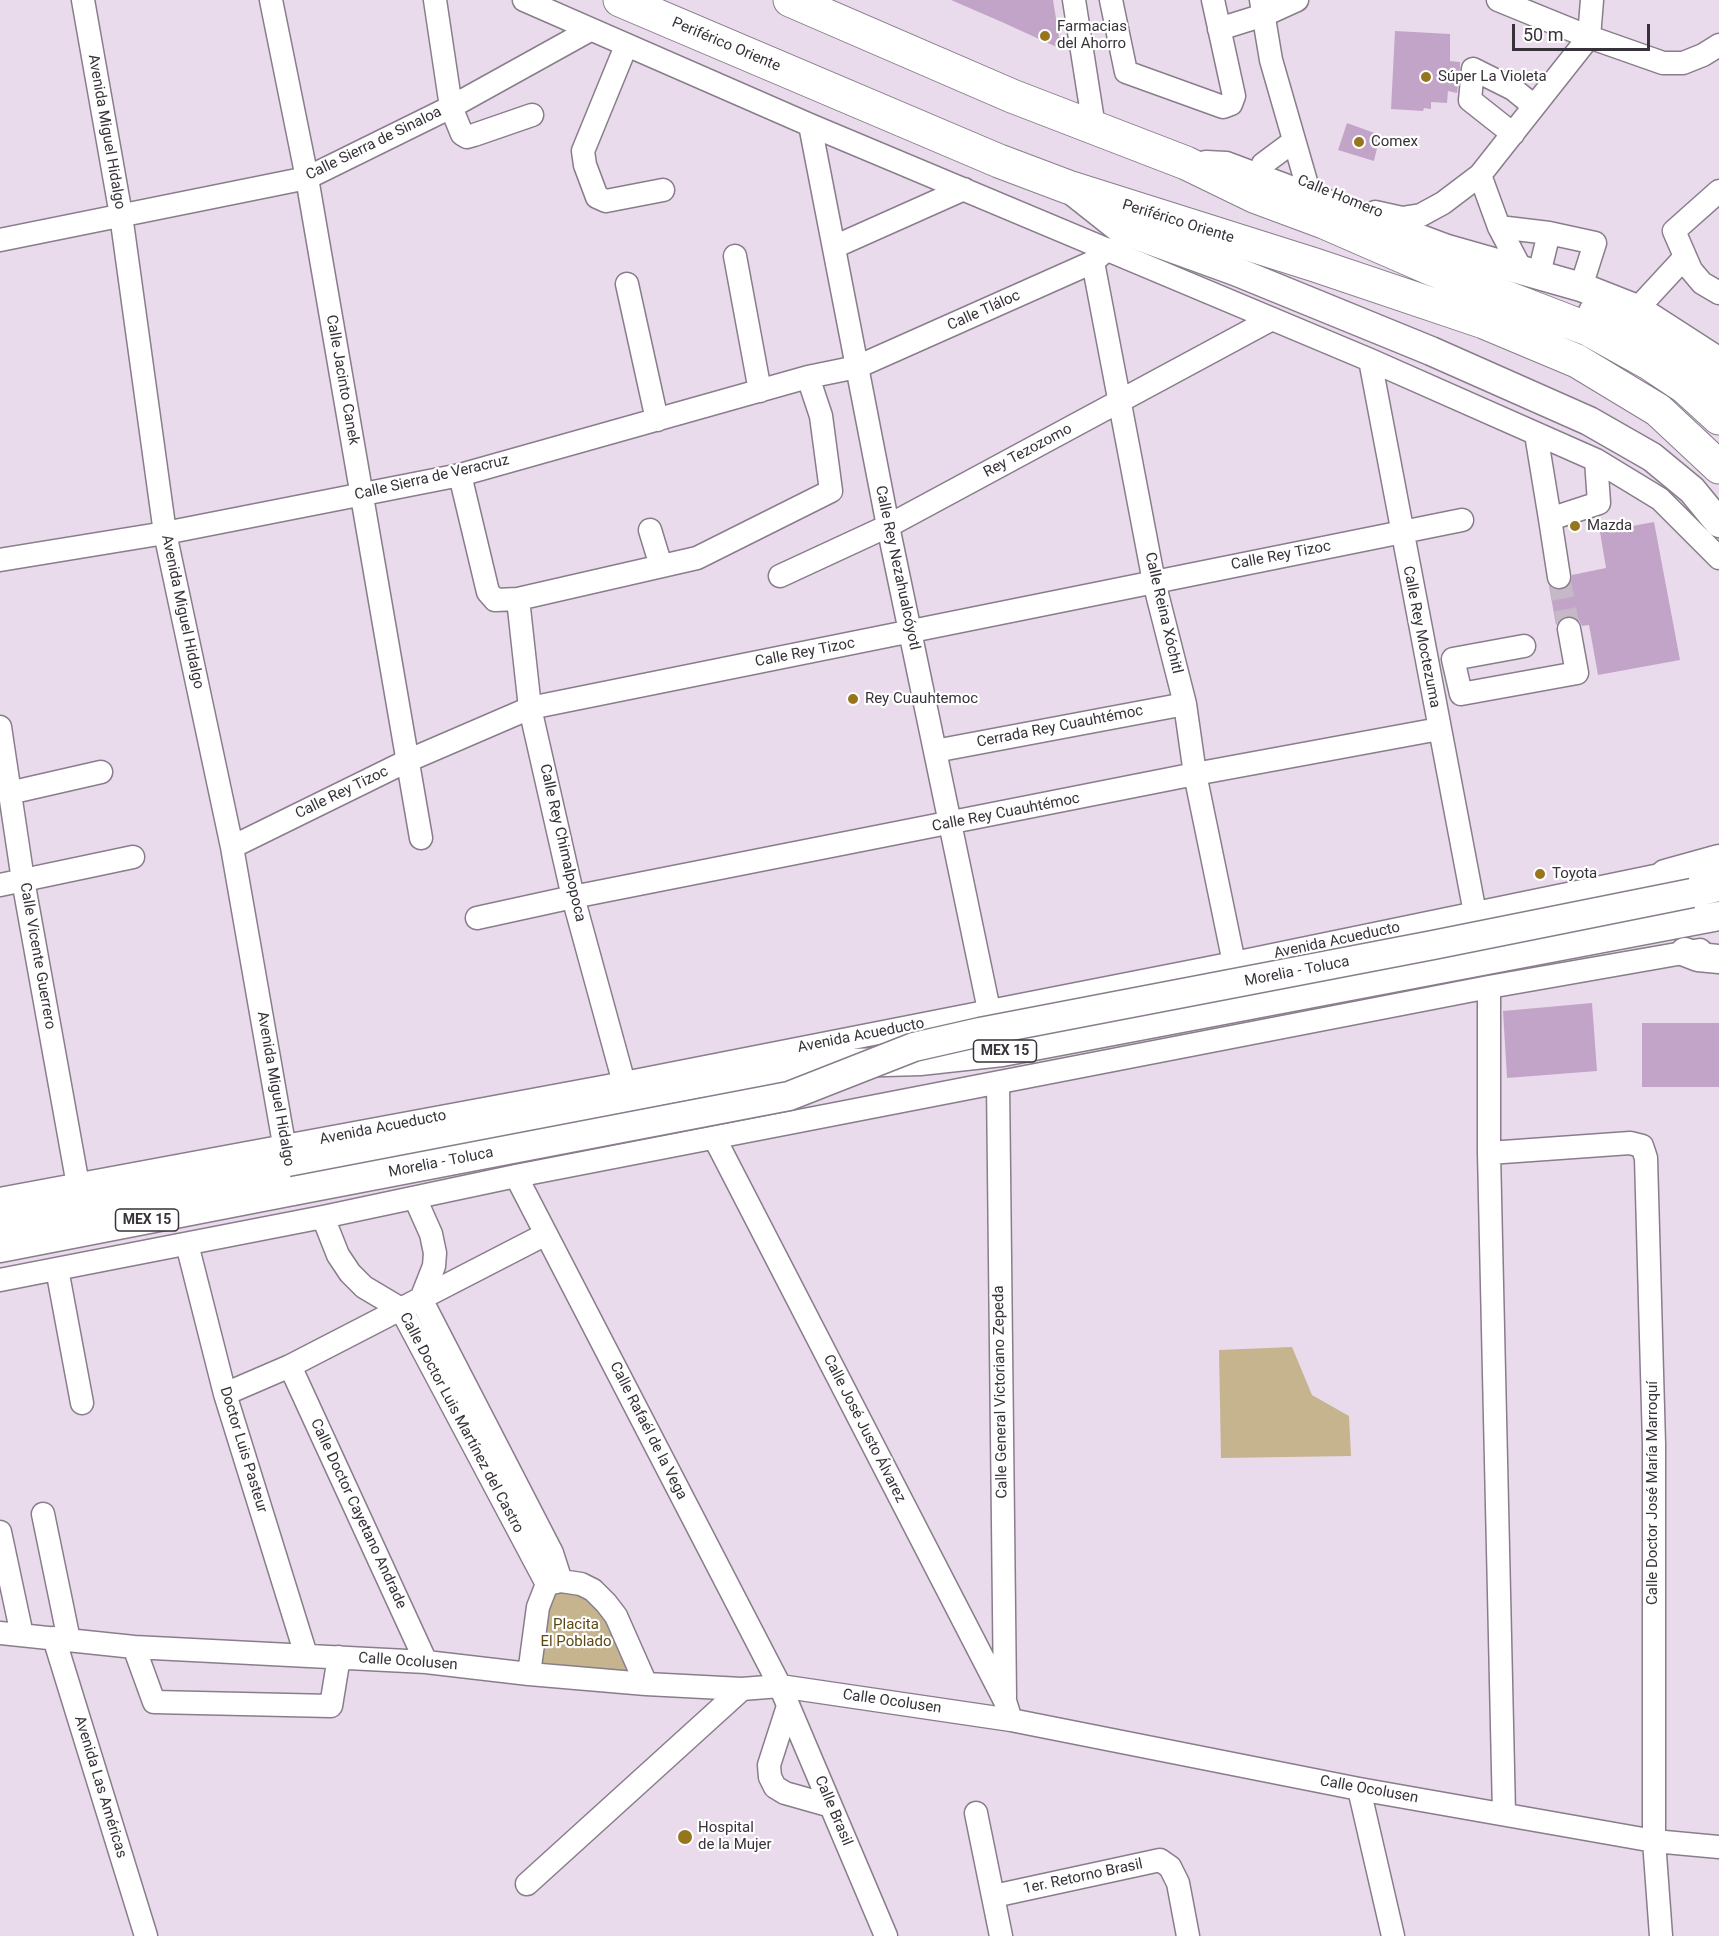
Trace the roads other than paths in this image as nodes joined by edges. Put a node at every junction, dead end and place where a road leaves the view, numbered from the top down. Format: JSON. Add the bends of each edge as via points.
{"nodes":[{"id":1,"x":82,"y":0,"type":"edge"},
{"id":2,"x":272,"y":0,"type":"edge"},
{"id":3,"x":435,"y":0,"type":"edge"},
{"id":4,"x":524,"y":0,"type":"edge"},
{"id":5,"x":620,"y":0,"type":"edge"},
{"id":6,"x":791,"y":0,"type":"edge"},
{"id":7,"x":1074,"y":0,"type":"edge"},
{"id":8,"x":1111,"y":0,"type":"edge"},
{"id":9,"x":1213,"y":0,"type":"edge"},
{"id":10,"x":1297,"y":0,"type":"edge"},
{"id":11,"x":1498,"y":0,"type":"edge"},
{"id":12,"x":1592,"y":0,"type":"edge"},
{"id":13,"x":1262,"y":8,"type":"edge"},
{"id":14,"x":1219,"y":29,"type":"junction"},
{"id":15,"x":590,"y":30,"type":"junction"},
{"id":16,"x":1589,"y":37,"type":"junction"},
{"id":17,"x":1719,"y":45,"type":"edge"},
{"id":18,"x":626,"y":46,"type":"junction"},
{"id":19,"x":1534,"y":106,"type":"junction"},
{"id":20,"x":451,"y":107,"type":"junction"},
{"id":21,"x":532,"y":115,"type":"dead end"},
{"id":22,"x":810,"y":125,"type":"junction"},
{"id":23,"x":1094,"y":127,"type":"junction"},
{"id":24,"x":1513,"y":134,"type":"junction"},
{"id":25,"x":1294,"y":141,"type":"junction"},
{"id":26,"x":1186,"y":163,"type":"junction"},
{"id":27,"x":1263,"y":164,"type":"junction"},
{"id":28,"x":1226,"y":166,"type":"junction"},
{"id":29,"x":1480,"y":175,"type":"junction"},
{"id":30,"x":307,"y":178,"type":"junction"},
{"id":31,"x":1308,"y":185,"type":"junction"},
{"id":32,"x":1068,"y":188,"type":"junction"},
{"id":33,"x":964,"y":189,"type":"junction"},
{"id":34,"x":663,"y":190,"type":"dead end"},
{"id":35,"x":1719,"y":191,"type":"edge"},
{"id":36,"x":121,"y":216,"type":"junction"},
{"id":37,"x":1499,"y":227,"type":"junction"},
{"id":38,"x":1549,"y":233,"type":"junction"},
{"id":39,"x":0,"y":240,"type":"edge"},
{"id":40,"x":834,"y":246,"type":"junction"},
{"id":41,"x":1107,"y":247,"type":"junction"},
{"id":42,"x":1447,"y":249,"type":"junction"},
{"id":43,"x":735,"y":256,"type":"dead end"},
{"id":44,"x":1685,"y":257,"type":"junction"},
{"id":45,"x":1530,"y":272,"type":"junction"},
{"id":46,"x":627,"y":284,"type":"dead end"},
{"id":47,"x":1581,"y":287,"type":"junction"},
{"id":48,"x":1719,"y":293,"type":"edge"},
{"id":49,"x":1637,"y":309,"type":"junction"},
{"id":50,"x":1272,"y":319,"type":"junction"},
{"id":51,"x":1370,"y":360,"type":"junction"},
{"id":52,"x":1719,"y":362,"type":"edge"},
{"id":53,"x":857,"y":367,"type":"junction"},
{"id":54,"x":808,"y":377,"type":"junction"},
{"id":55,"x":760,"y":391,"type":"junction"},
{"id":56,"x":1719,"y":394,"type":"edge"},
{"id":57,"x":1120,"y":401,"type":"junction"},
{"id":58,"x":1719,"y":418,"type":"edge"},
{"id":59,"x":657,"y":420,"type":"junction"},
{"id":60,"x":1536,"y":434,"type":"junction"},
{"id":61,"x":1596,"y":460,"type":"junction"},
{"id":62,"x":1719,"y":467,"type":"edge"},
{"id":63,"x":460,"y":475,"type":"junction"},
{"id":64,"x":362,"y":494,"type":"junction"},
{"id":65,"x":1550,"y":519,"type":"junction"},
{"id":66,"x":1462,"y":520,"type":"dead end"},
{"id":67,"x":1719,"y":523,"type":"edge"},
{"id":68,"x":888,"y":526,"type":"junction"},
{"id":69,"x":650,"y":530,"type":"dead end"},
{"id":70,"x":1401,"y":532,"type":"junction"},
{"id":71,"x":165,"y":533,"type":"junction"},
{"id":72,"x":1719,"y":558,"type":"edge"},
{"id":73,"x":0,"y":560,"type":"edge"},
{"id":74,"x":661,"y":566,"type":"junction"},
{"id":75,"x":780,"y":576,"type":"dead end"},
{"id":76,"x":1559,"y":577,"type":"tunnel mouth"},
{"id":77,"x":1154,"y":582,"type":"junction"},
{"id":78,"x":518,"y":599,"type":"junction"},
{"id":79,"x":1569,"y":629,"type":"tunnel mouth"},
{"id":80,"x":911,"y":632,"type":"junction"},
{"id":81,"x":1524,"y":646,"type":"dead end"},
{"id":82,"x":1185,"y":704,"type":"junction"},
{"id":83,"x":530,"y":708,"type":"junction"},
{"id":84,"x":0,"y":727,"type":"edge"},
{"id":85,"x":1439,"y":729,"type":"junction"},
{"id":86,"x":935,"y":751,"type":"junction"},
{"id":87,"x":407,"y":762,"type":"junction"},
{"id":88,"x":101,"y":772,"type":"dead end"},
{"id":89,"x":1195,"y":774,"type":"junction"},
{"id":90,"x":9,"y":793,"type":"junction"},
{"id":91,"x":950,"y":824,"type":"junction"},
{"id":92,"x":421,"y":838,"type":"dead end"},
{"id":93,"x":232,"y":847,"type":"junction"},
{"id":94,"x":133,"y":857,"type":"dead end"},
{"id":95,"x":1719,"y":861,"type":"edge"},
{"id":96,"x":1665,"y":874,"type":"joint"},
{"id":97,"x":23,"y":880,"type":"junction"},
{"id":98,"x":0,"y":885,"type":"edge"},
{"id":99,"x":1710,"y":889,"type":"edge"},
{"id":100,"x":573,"y":897,"type":"junction"},
{"id":101,"x":1474,"y":913,"type":"junction"},
{"id":102,"x":1719,"y":916,"type":"edge"},
{"id":103,"x":477,"y":918,"type":"dead end"},
{"id":104,"x":1719,"y":946,"type":"edge"},
{"id":105,"x":1685,"y":952,"type":"junction"},
{"id":106,"x":1719,"y":959,"type":"edge"},
{"id":107,"x":1234,"y":963,"type":"junction"},
{"id":108,"x":1489,"y":987,"type":"junction"},
{"id":109,"x":989,"y":1010,"type":"junction"},
{"id":110,"x":624,"y":1083,"type":"junction"},
{"id":111,"x":998,"y":1083,"type":"junction"},
{"id":112,"x":715,"y":1139,"type":"junction"},
{"id":113,"x":1489,"y":1154,"type":"junction"},
{"id":114,"x":286,"y":1155,"type":"junction"},
{"id":115,"x":516,"y":1176,"type":"junction"},
{"id":116,"x":78,"y":1185,"type":"junction"},
{"id":117,"x":293,"y":1191,"type":"junction"},
{"id":118,"x":415,"y":1198,"type":"junction"},
{"id":119,"x":0,"y":1199,"type":"edge"},
{"id":120,"x":323,"y":1217,"type":"junction"},
{"id":121,"x":0,"y":1220,"type":"edge"},
{"id":122,"x":300,"y":1221,"type":"junction"},
{"id":123,"x":546,"y":1234,"type":"junction"},
{"id":124,"x":187,"y":1244,"type":"junction"},
{"id":125,"x":0,"y":1248,"type":"edge"},
{"id":126,"x":57,"y":1269,"type":"junction"},
{"id":127,"x":0,"y":1280,"type":"edge"},
{"id":128,"x":411,"y":1304,"type":"junction"},
{"id":129,"x":290,"y":1366,"type":"junction"},
{"id":130,"x":225,"y":1394,"type":"junction"},
{"id":131,"x":82,"y":1403,"type":"dead end"},
{"id":132,"x":43,"y":1514,"type":"dead end"},
{"id":133,"x":0,"y":1532,"type":"edge"},
{"id":134,"x":554,"y":1582,"type":"junction"},
{"id":135,"x":11,"y":1634,"type":"edge"},
{"id":136,"x":62,"y":1639,"type":"junction"},
{"id":137,"x":134,"y":1647,"type":"junction"},
{"id":138,"x":306,"y":1655,"type":"junction"},
{"id":139,"x":339,"y":1657,"type":"junction"},
{"id":140,"x":426,"y":1662,"type":"junction"},
{"id":141,"x":530,"y":1674,"type":"junction"},
{"id":142,"x":646,"y":1684,"type":"junction"},
{"id":143,"x":742,"y":1689,"type":"junction"},
{"id":144,"x":784,"y":1696,"type":"junction"},
{"id":145,"x":1008,"y":1711,"type":"junction"},
{"id":146,"x":1359,"y":1789,"type":"junction"},
{"id":147,"x":831,"y":1806,"type":"junction"},
{"id":148,"x":976,"y":1813,"type":"dead end"},
{"id":149,"x":1504,"y":1813,"type":"junction"},
{"id":150,"x":1654,"y":1841,"type":"junction"},
{"id":151,"x":1719,"y":1847,"type":"edge"},
{"id":152,"x":527,"y":1884,"type":"dead end"},
{"id":153,"x":994,"y":1896,"type":"junction"},
{"id":154,"x":146,"y":1936,"type":"edge"},
{"id":155,"x":886,"y":1936,"type":"edge"},
{"id":156,"x":1001,"y":1936,"type":"edge"},
{"id":157,"x":1188,"y":1936,"type":"edge"},
{"id":158,"x":1393,"y":1936,"type":"edge"},
{"id":159,"x":1661,"y":1936,"type":"edge"}],
"edges":[{"from":1,"to":36,"type":"street","name":"Avenida Miguel Hidalgo"},
{"from":2,"to":30,"type":"street","name":"Calle Jacinto Canek"},
{"from":3,"to":20,"type":"street"},
{"from":4,"to":15,"type":"street"},
{"from":5,"to":32,"type":"highway","name":"Periférico Oriente"},
{"from":6,"to":23,"type":"highway","via":[[1012,96]]},
{"from":7,"to":23,"type":"street"},
{"from":8,"to":14,"type":"street","via":[[1126,72],[1223,107],[1231,104],[1234,96]]},
{"from":9,"to":14,"type":"street"},
{"from":10,"to":13,"type":"street"},
{"from":11,"to":16,"type":"street"},
{"from":12,"to":16,"type":"street"},
{"from":13,"to":14,"type":"street"},
{"from":13,"to":25,"type":"street"},
{"from":15,"to":18,"type":"street"},
{"from":15,"to":20,"type":"street","name":"Calle Sierra de Sinaloa"},
{"from":16,"to":17,"type":"street","via":[[1663,63],[1683,63]]},
{"from":16,"to":19,"type":"street","name":"Calle Homero"},
{"from":18,"to":22,"type":"street"},
{"from":18,"to":34,"type":"street","via":[[583,151],[585,165],[597,197],[606,201]]},
{"from":19,"to":24,"type":"street","name":"Calle Homero"},
{"from":19,"to":24,"type":"street","via":[[1513,88],[1473,69],[1470,100]]},
{"from":20,"to":21,"type":"street","via":[[467,137]]},
{"from":20,"to":30,"type":"street","name":"Calle Sierra de Sinaloa"},
{"from":22,"to":33,"type":"street"},
{"from":22,"to":40,"type":"street","name":"Calle Rey Nezahualcóyotl"},
{"from":23,"to":26,"type":"highway"},
{"from":24,"to":29,"type":"street","name":"Calle Homero"},
{"from":25,"to":27,"type":"street"},
{"from":25,"to":31,"type":"street"},
{"from":26,"to":28,"type":"main road"},
{"from":26,"to":58,"type":"highway","via":[[1254,196],[1588,329],[1685,387]]},
{"from":27,"to":28,"type":"street","name":"Calle Homero"},
{"from":27,"to":31,"type":"street","name":"Calle Homero"},
{"from":28,"to":42,"type":"main road"},
{"from":29,"to":31,"type":"street","name":"Calle Homero","via":[[1443,203],[1402,218],[1380,215]]},
{"from":29,"to":37,"type":"street"},
{"from":30,"to":36,"type":"street","name":"Calle Sierra de Sinaloa"},
{"from":30,"to":64,"type":"street","name":"Calle Jacinto Canek"},
{"from":32,"to":41,"type":"main road"},
{"from":32,"to":62,"type":"highway","name":"Periférico Oriente","via":[[1484,322],[1577,361],[1658,410]]},
{"from":33,"to":40,"type":"street"},
{"from":33,"to":41,"type":"street"},
{"from":35,"to":44,"type":"street","via":[[1674,231]]},
{"from":36,"to":39,"type":"street","name":"Calle Sierra de Sinaloa"},
{"from":36,"to":71,"type":"street","name":"Avenida Miguel Hidalgo"},
{"from":37,"to":38,"type":"street"},
{"from":37,"to":45,"type":"street"},
{"from":38,"to":45,"type":"street"},
{"from":38,"to":47,"type":"street","via":[[1594,243]]},
{"from":40,"to":53,"type":"street","name":"Calle Rey Nezahualcóyotl"},
{"from":41,"to":50,"type":"street"},
{"from":41,"to":53,"type":"street","name":"Calle Tláloc"},
{"from":41,"to":57,"type":"street","name":"Calle Reina Xóchitl"},
{"from":41,"to":67,"type":"main road","via":[[1235,271],[1589,421],[1652,457],[1692,490]]},
{"from":42,"to":45,"type":"main road"},
{"from":42,"to":56,"type":"main road","via":[[1627,326],[1677,359]]},
{"from":43,"to":55,"type":"street"},
{"from":44,"to":48,"type":"street","via":[[1702,283]]},
{"from":44,"to":49,"type":"street"},
{"from":45,"to":47,"type":"main road"},
{"from":46,"to":59,"type":"street"},
{"from":47,"to":49,"type":"main road"},
{"from":49,"to":52,"type":"main road"},
{"from":50,"to":51,"type":"street"},
{"from":50,"to":57,"type":"street","name":"Rey Tezozomo"},
{"from":51,"to":60,"type":"street"},
{"from":51,"to":70,"type":"street","name":"Calle Rey Moctezuma"},
{"from":53,"to":54,"type":"street","name":"Calle Sierra de Veracruz"},
{"from":53,"to":68,"type":"street","name":"Calle Rey Nezahualcóyotl"},
{"from":54,"to":55,"type":"street","name":"Calle Sierra de Veracruz"},
{"from":54,"to":74,"type":"street","via":[[821,416],[831,491],[697,558]]},
{"from":55,"to":59,"type":"street","name":"Calle Sierra de Veracruz"},
{"from":57,"to":68,"type":"street","name":"Rey Tezozomo"},
{"from":57,"to":77,"type":"street","name":"Calle Reina Xóchitl"},
{"from":59,"to":63,"type":"street","name":"Calle Sierra de Veracruz"},
{"from":60,"to":61,"type":"street"},
{"from":60,"to":65,"type":"street"},
{"from":61,"to":65,"type":"street","via":[[1599,503]]},
{"from":61,"to":72,"type":"street","via":[[1660,499]]},
{"from":63,"to":64,"type":"street","name":"Calle Sierra de Veracruz"},
{"from":63,"to":78,"type":"street","via":[[488,592],[495,600]]},
{"from":64,"to":71,"type":"street","name":"Calle Sierra de Veracruz"},
{"from":64,"to":87,"type":"street","name":"Calle Jacinto Canek"},
{"from":65,"to":76,"type":"street"},
{"from":66,"to":70,"type":"street","name":"Calle Rey Tizoc"},
{"from":68,"to":75,"type":"street","name":"Rey Tezozomo"},
{"from":68,"to":80,"type":"street","name":"Calle Rey Nezahualcóyotl"},
{"from":69,"to":74,"type":"street"},
{"from":70,"to":77,"type":"street","name":"Calle Rey Tizoc"},
{"from":70,"to":85,"type":"street","name":"Calle Rey Moctezuma"},
{"from":71,"to":73,"type":"street","name":"Calle Sierra de Veracruz"},
{"from":71,"to":93,"type":"street","name":"Avenida Miguel Hidalgo"},
{"from":74,"to":78,"type":"street"},
{"from":77,"to":80,"type":"street","name":"Calle Rey Tizoc"},
{"from":77,"to":82,"type":"street","name":"Calle Reina Xóchitl"},
{"from":78,"to":83,"type":"street","name":"Calle Rey Chimalpopoca"},
{"from":79,"to":81,"type":"street","via":[[1577,673],[1461,694],[1453,659]]},
{"from":80,"to":83,"type":"street","name":"Calle Rey Tizoc"},
{"from":80,"to":86,"type":"street","name":"Calle Rey Nezahualcóyotl"},
{"from":82,"to":86,"type":"street","name":"Cerrada Rey Cuauhtémoc"},
{"from":82,"to":89,"type":"street","name":"Calle Reina Xóchitl"},
{"from":83,"to":87,"type":"street","name":"Calle Rey Tizoc"},
{"from":83,"to":100,"type":"street","name":"Calle Rey Chimalpopoca"},
{"from":84,"to":90,"type":"street","name":"Calle Vicente Guerrero"},
{"from":85,"to":89,"type":"street","name":"Calle Rey Cuauhtémoc"},
{"from":85,"to":101,"type":"street","name":"Calle Rey Moctezuma"},
{"from":86,"to":91,"type":"street","name":"Calle Rey Nezahualcóyotl"},
{"from":87,"to":92,"type":"street","name":"Calle Jacinto Canek"},
{"from":87,"to":93,"type":"street","name":"Calle Rey Tizoc"},
{"from":88,"to":90,"type":"street"},
{"from":89,"to":91,"type":"street","name":"Calle Rey Cuauhtémoc"},
{"from":89,"to":107,"type":"street","name":"Calle Reina Xóchitl"},
{"from":90,"to":97,"type":"street","name":"Calle Vicente Guerrero"},
{"from":91,"to":100,"type":"street","name":"Calle Rey Cuauhtémoc"},
{"from":91,"to":109,"type":"street","name":"Calle Rey Nezahualcóyotl"},
{"from":93,"to":114,"type":"street","name":"Avenida Miguel Hidalgo"},
{"from":94,"to":97,"type":"street"},
{"from":95,"to":96,"type":"main road"},
{"from":96,"to":101,"type":"street","name":"Avenida Acueducto"},
{"from":97,"to":98,"type":"street"},
{"from":97,"to":116,"type":"street","name":"Calle Vicente Guerrero"},
{"from":99,"to":117,"type":"main road","name":"Morelia - Toluca","number":"MEX 15","bridge":true,"via":[[980,1032],[914,1047],[789,1096]]},
{"from":100,"to":103,"type":"street","name":"Calle Rey Cuauhtémoc"},
{"from":100,"to":110,"type":"street","name":"Calle Rey Chimalpopoca"},
{"from":101,"to":107,"type":"street","name":"Avenida Acueducto"},
{"from":102,"to":114,"type":"main road","name":"Morelia - Toluca","number":"MEX 15","bridge":true,"via":[[1002,1052],[920,1061],[850,1063],[701,1083]]},
{"from":104,"to":105,"type":"street"},
{"from":105,"to":106,"type":"main road"},
{"from":105,"to":108,"type":"street"},
{"from":107,"to":109,"type":"street","name":"Avenida Acueducto"},
{"from":108,"to":111,"type":"street"},
{"from":108,"to":113,"type":"street"},
{"from":109,"to":110,"type":"street","name":"Avenida Acueducto"},
{"from":110,"to":114,"type":"street","name":"Avenida Acueducto"},
{"from":111,"to":112,"type":"street"},
{"from":111,"to":145,"type":"street","name":"Calle General Victoriano Zepeda"},
{"from":112,"to":115,"type":"street"},
{"from":112,"to":145,"type":"street","name":"Calle José Justo Álvarez"},
{"from":113,"to":149,"type":"street"},
{"from":113,"to":150,"type":"street","name":"Calle Doctor José María Marroquí","via":[[1630,1143],[1642,1146],[1646,1158],[1654,1444]]},
{"from":114,"to":116,"type":"street","name":"Avenida Acueducto"},
{"from":114,"to":117,"type":"street","name":"Avenida Miguel Hidalgo"},
{"from":114,"to":121,"type":"main road","name":"Morelia - Toluca","number":"MEX 15"},
{"from":115,"to":118,"type":"street"},
{"from":115,"to":123,"type":"street","name":"Calle Rafaél de la Vega"},
{"from":116,"to":119,"type":"street","name":"Avenida Acueducto"},
{"from":117,"to":122,"type":"street","name":"Avenida Miguel Hidalgo"},
{"from":117,"to":125,"type":"main road","name":"Morelia - Toluca","number":"MEX 15"},
{"from":118,"to":120,"type":"street"},
{"from":118,"to":128,"type":"street","name":"Calle Doctor Luis Martínez del Castro","via":[[435,1253],[434,1266]]},
{"from":120,"to":122,"type":"street"},
{"from":120,"to":128,"type":"street","name":"Calle Doctor Luis Martínez del Castro","via":[[338,1255],[364,1287]]},
{"from":122,"to":124,"type":"street"},
{"from":123,"to":128,"type":"street"},
{"from":123,"to":144,"type":"street","name":"Calle Rafaél de la Vega"},
{"from":124,"to":126,"type":"street"},
{"from":124,"to":130,"type":"street","name":"Doctor Luis Pasteur"},
{"from":126,"to":127,"type":"street"},
{"from":126,"to":131,"type":"street"},
{"from":128,"to":129,"type":"street"},
{"from":128,"to":134,"type":"street","name":"Calle Doctor Luis Martínez del Castro","via":[[552,1553]]},
{"from":129,"to":130,"type":"street"},
{"from":129,"to":140,"type":"street","name":"Calle Doctor Cayetano Andrade"},
{"from":130,"to":138,"type":"street","name":"Doctor Luis Pasteur"},
{"from":132,"to":136,"type":"street","name":"Avenida Las Américas"},
{"from":133,"to":135,"type":"street"},
{"from":134,"to":141,"type":"street","via":[[538,1607]]},
{"from":134,"to":142,"type":"street","via":[[581,1584],[611,1609]]},
{"from":135,"to":136,"type":"street","name":"Calle Ocolusen"},
{"from":136,"to":137,"type":"street","name":"Calle Ocolusen"},
{"from":136,"to":154,"type":"street","name":"Avenida Las Américas"},
{"from":137,"to":138,"type":"street","name":"Calle Ocolusen"},
{"from":137,"to":139,"type":"street","via":[[154,1702],[331,1706]]},
{"from":138,"to":139,"type":"street","name":"Calle Ocolusen"},
{"from":139,"to":140,"type":"street","name":"Calle Ocolusen"},
{"from":140,"to":141,"type":"street","name":"Calle Ocolusen"},
{"from":141,"to":142,"type":"street","name":"Calle Ocolusen"},
{"from":142,"to":143,"type":"street","name":"Calle Ocolusen"},
{"from":143,"to":144,"type":"street","name":"Calle Ocolusen"},
{"from":143,"to":152,"type":"street"},
{"from":144,"to":145,"type":"street","name":"Calle Ocolusen"},
{"from":144,"to":147,"type":"street","name":"Calle Brasil"},
{"from":144,"to":147,"type":"street","via":[[769,1765],[770,1777],[775,1787],[785,1793]]},
{"from":145,"to":146,"type":"street","name":"Calle Ocolusen"},
{"from":146,"to":149,"type":"street","name":"Calle Ocolusen"},
{"from":146,"to":158,"type":"street"},
{"from":147,"to":155,"type":"street","name":"Calle Brasil"},
{"from":148,"to":153,"type":"street"},
{"from":149,"to":150,"type":"street","name":"Calle Ocolusen"},
{"from":150,"to":151,"type":"street","name":"Calle Ocolusen"},
{"from":150,"to":159,"type":"street","name":"Calle Doctor José María Marroquí"},
{"from":153,"to":156,"type":"street"},
{"from":153,"to":157,"type":"street","name":"1er. Retorno Brasil","via":[[1160,1860],[1170,1867],[1178,1883]]}]}
